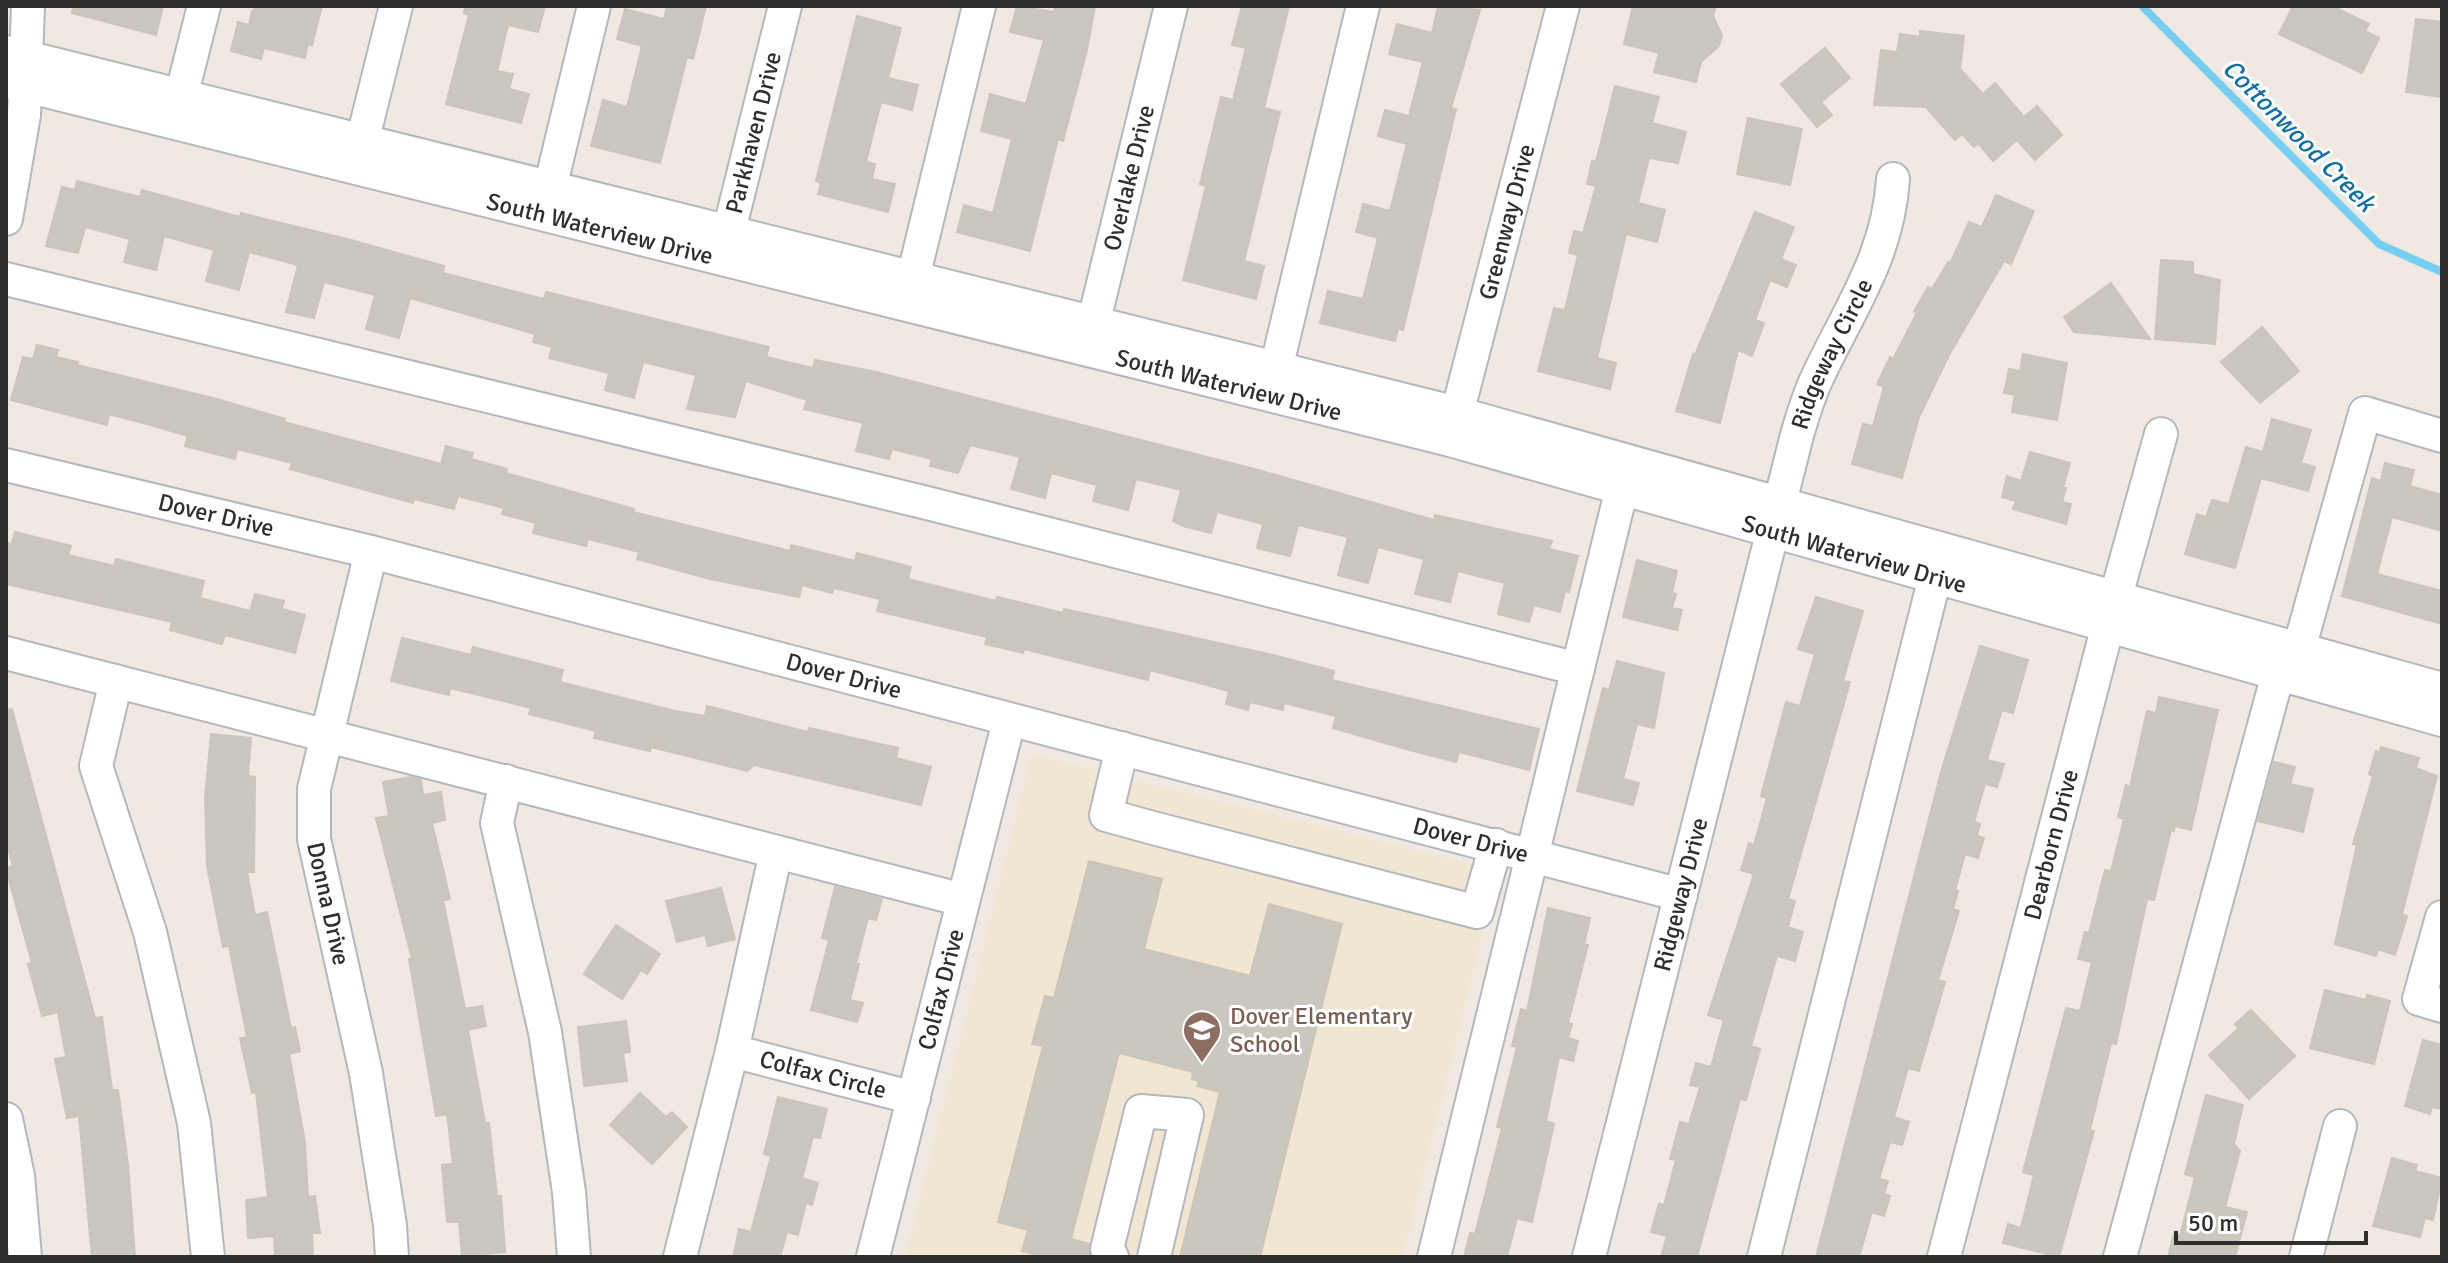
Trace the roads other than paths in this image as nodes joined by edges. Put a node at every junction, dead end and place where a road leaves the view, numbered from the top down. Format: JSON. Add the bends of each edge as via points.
{"nodes":[{"id":1,"x":28,"y":6,"type":"edge"},
{"id":2,"x":204,"y":6,"type":"edge"},
{"id":3,"x":396,"y":6,"type":"edge"},
{"id":4,"x":594,"y":6,"type":"edge"},
{"id":5,"x":785,"y":6,"type":"edge"},
{"id":6,"x":979,"y":6,"type":"edge"},
{"id":7,"x":1171,"y":6,"type":"edge"},
{"id":8,"x":1363,"y":6,"type":"edge"},
{"id":9,"x":1563,"y":6,"type":"edge"},
{"id":10,"x":16,"y":69,"type":"edge"},
{"id":11,"x":181,"y":97,"type":"junction"},
{"id":12,"x":359,"y":155,"type":"junction"},
{"id":13,"x":11,"y":168,"type":"edge"},
{"id":14,"x":1893,"y":179,"type":"dead end"},
{"id":15,"x":550,"y":188,"type":"junction"},
{"id":16,"x":6,"y":219,"type":"edge"},
{"id":17,"x":726,"y":245,"type":"junction"},
{"id":18,"x":913,"y":278,"type":"junction"},
{"id":19,"x":6,"y":279,"type":"edge"},
{"id":20,"x":1090,"y":337,"type":"junction"},
{"id":21,"x":1276,"y":369,"type":"junction"},
{"id":22,"x":1453,"y":426,"type":"junction"},
{"id":23,"x":2161,"y":434,"type":"dead end"},
{"id":24,"x":2442,"y":436,"type":"edge"},
{"id":25,"x":6,"y":465,"type":"edge"},
{"id":26,"x":1622,"y":488,"type":"junction"},
{"id":27,"x":1776,"y":516,"type":"junction"},
{"id":28,"x":371,"y":552,"type":"junction"},
{"id":29,"x":1935,"y":577,"type":"junction"},
{"id":30,"x":2112,"y":611,"type":"junction"},
{"id":31,"x":2299,"y":649,"type":"junction"},
{"id":32,"x":6,"y":653,"type":"edge"},
{"id":33,"x":1578,"y":669,"type":"junction"},
{"id":34,"x":2278,"y":674,"type":"junction"},
{"id":35,"x":116,"y":681,"type":"junction"},
{"id":36,"x":2442,"y":689,"type":"edge"},
{"id":37,"x":2442,"y":720,"type":"edge"},
{"id":38,"x":1009,"y":721,"type":"junction"},
{"id":39,"x":326,"y":734,"type":"junction"},
{"id":40,"x":1122,"y":748,"type":"junction"},
{"id":41,"x":506,"y":781,"type":"junction"},
{"id":42,"x":1496,"y":845,"type":"junction"},
{"id":43,"x":776,"y":852,"type":"junction"},
{"id":44,"x":1534,"y":856,"type":"junction"},
{"id":45,"x":1681,"y":895,"type":"junction"},
{"id":46,"x":963,"y":900,"type":"junction"},
{"id":47,"x":2442,"y":917,"type":"edge"},
{"id":48,"x":2431,"y":1002,"type":"edge"},
{"id":49,"x":732,"y":1051,"type":"junction"},
{"id":50,"x":914,"y":1098,"type":"junction"},
{"id":51,"x":6,"y":1119,"type":"edge"},
{"id":52,"x":2340,"y":1126,"type":"dead end"},
{"id":53,"x":25,"y":1257,"type":"edge"},
{"id":54,"x":208,"y":1257,"type":"edge"},
{"id":55,"x":392,"y":1257,"type":"edge"},
{"id":56,"x":574,"y":1257,"type":"edge"},
{"id":57,"x":680,"y":1257,"type":"edge"},
{"id":58,"x":873,"y":1257,"type":"edge"},
{"id":59,"x":1112,"y":1257,"type":"edge"},
{"id":60,"x":1154,"y":1257,"type":"edge"},
{"id":61,"x":1434,"y":1257,"type":"edge"},
{"id":62,"x":1589,"y":1257,"type":"edge"},
{"id":63,"x":1764,"y":1257,"type":"edge"},
{"id":64,"x":1944,"y":1257,"type":"edge"},
{"id":65,"x":2120,"y":1257,"type":"edge"},
{"id":66,"x":2306,"y":1257,"type":"edge"}],
"edges":[{"from":1,"to":10,"type":"street"},
{"from":2,"to":11,"type":"street"},
{"from":3,"to":12,"type":"street"},
{"from":4,"to":15,"type":"street"},
{"from":5,"to":17,"type":"street","name":"Parkhaven Drive"},
{"from":6,"to":18,"type":"street"},
{"from":7,"to":20,"type":"street","name":"Overlake Drive"},
{"from":8,"to":21,"type":"street"},
{"from":9,"to":22,"type":"street","name":"Greenway Drive"},
{"from":10,"to":11,"type":"street","name":"South Waterview Drive"},
{"from":10,"to":12,"type":"street","name":"South Waterview Drive"},
{"from":10,"to":13,"type":"street"},
{"from":11,"to":12,"type":"street","name":"South Waterview Drive"},
{"from":12,"to":15,"type":"street","name":"South Waterview Drive"},
{"from":12,"to":17,"type":"street","name":"South Waterview Drive"},
{"from":13,"to":16,"type":"street"},
{"from":14,"to":27,"type":"street","name":"Ridgeway Circle","via":[[1881,251],[1816,378]]},
{"from":15,"to":17,"type":"street","name":"South Waterview Drive"},
{"from":17,"to":18,"type":"street","name":"South Waterview Drive"},
{"from":17,"to":20,"type":"street","name":"South Waterview Drive"},
{"from":18,"to":20,"type":"street","name":"South Waterview Drive"},
{"from":19,"to":33,"type":"street","via":[[931,504]]},
{"from":20,"to":21,"type":"street","name":"South Waterview Drive"},
{"from":20,"to":22,"type":"street","name":"South Waterview Drive"},
{"from":21,"to":22,"type":"street","name":"South Waterview Drive"},
{"from":22,"to":26,"type":"street","name":"South Waterview Drive"},
{"from":22,"to":27,"type":"street","name":"South Waterview Drive"},
{"from":23,"to":30,"type":"street","name":"Dearborn Drive"},
{"from":24,"to":31,"type":"street","via":[[2365,413]]},
{"from":25,"to":28,"type":"street","name":"Dover Drive"},
{"from":26,"to":27,"type":"street","name":"South Waterview Drive"},
{"from":26,"to":33,"type":"street"},
{"from":27,"to":29,"type":"street","name":"South Waterview Drive"},
{"from":27,"to":30,"type":"street","name":"South Waterview Drive"},
{"from":27,"to":45,"type":"street","name":"Ridgeway Drive"},
{"from":28,"to":38,"type":"street","name":"Dover Drive"},
{"from":28,"to":39,"type":"street","name":"Donna Drive"},
{"from":29,"to":30,"type":"street","name":"South Waterview Drive"},
{"from":29,"to":63,"type":"street"},
{"from":30,"to":31,"type":"street","name":"South Waterview Drive"},
{"from":30,"to":34,"type":"street","name":"South Waterview Drive"},
{"from":30,"to":64,"type":"street","name":"Dearborn Drive"},
{"from":31,"to":36,"type":"street","name":"South Waterview Drive"},
{"from":32,"to":35,"type":"street"},
{"from":33,"to":44,"type":"street"},
{"from":34,"to":37,"type":"street","name":"South Waterview Drive"},
{"from":34,"to":65,"type":"street"},
{"from":35,"to":39,"type":"street"},
{"from":35,"to":54,"type":"street","via":[[96,766],[157,961],[194,1123]]},
{"from":38,"to":40,"type":"street","name":"Dover Drive"},
{"from":38,"to":46,"type":"street","name":"Colfax Drive"},
{"from":39,"to":41,"type":"street"},
{"from":39,"to":55,"type":"street","name":"Donna Drive","via":[[314,789],[314,839],[366,1073]]},
{"from":40,"to":42,"type":"street","name":"Dover Drive"},
{"from":40,"to":42,"type":"street","via":[[1106,815],[1183,836],[1477,912]]},
{"from":41,"to":43,"type":"street"},
{"from":41,"to":56,"type":"street","via":[[497,823],[545,1032]]},
{"from":42,"to":44,"type":"street","name":"Dover Drive"},
{"from":43,"to":46,"type":"street"},
{"from":43,"to":49,"type":"street"},
{"from":44,"to":45,"type":"street","name":"Dover Drive"},
{"from":44,"to":61,"type":"street"},
{"from":45,"to":62,"type":"street","name":"Ridgeway Drive"},
{"from":46,"to":50,"type":"street","name":"Colfax Drive"},
{"from":47,"to":48,"type":"street"},
{"from":49,"to":50,"type":"street","name":"Colfax Circle"},
{"from":49,"to":57,"type":"street"},
{"from":50,"to":58,"type":"street","name":"Colfax Drive"},
{"from":51,"to":53,"type":"street","via":[[18,1176]]},
{"from":52,"to":66,"type":"street"},
{"from":59,"to":60,"type":"street","via":[[1107,1249],[1141,1111],[1187,1115]]}]}
